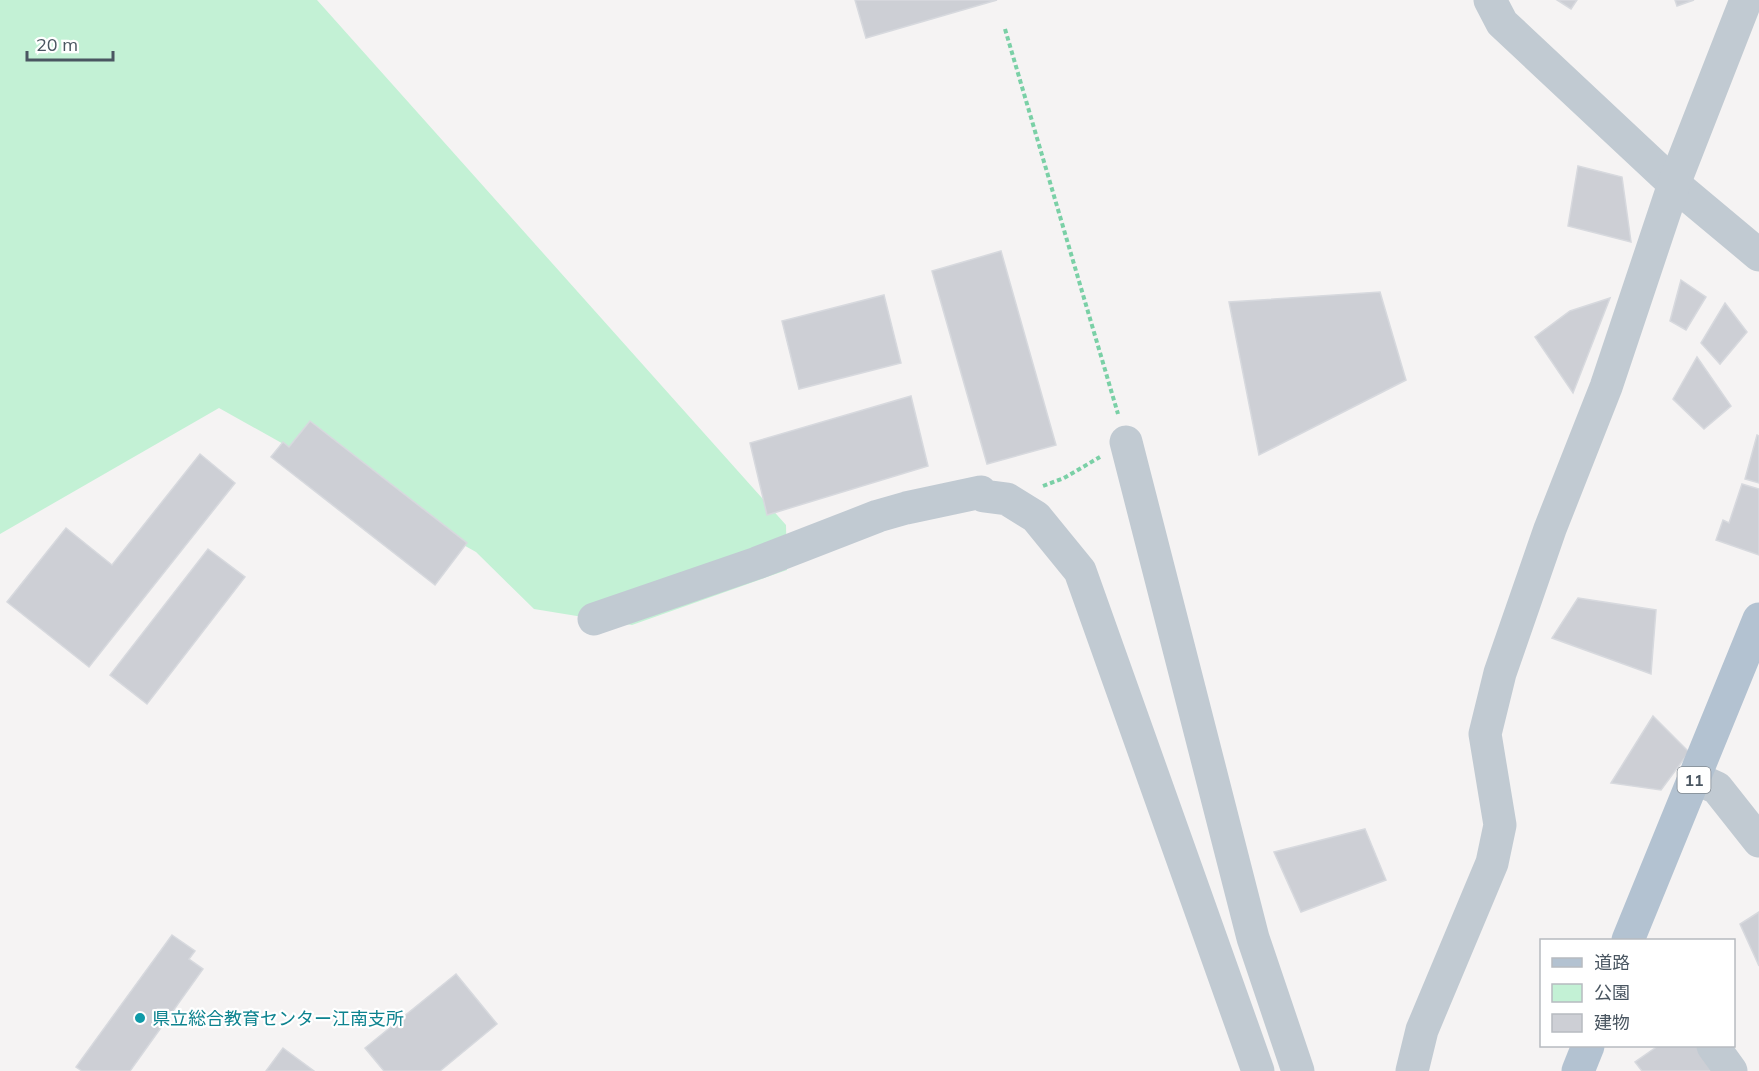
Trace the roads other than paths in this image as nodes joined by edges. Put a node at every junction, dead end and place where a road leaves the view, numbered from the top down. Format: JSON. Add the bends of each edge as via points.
{"nodes":[{"id":1,"x":1490,"y":0,"type":"edge"},
{"id":2,"x":1746,"y":0,"type":"edge"},
{"id":3,"x":1674,"y":184,"type":"junction"},
{"id":4,"x":1759,"y":255,"type":"edge"},
{"id":5,"x":1126,"y":442,"type":"road end"},
{"id":6,"x":594,"y":619,"type":"dead end"},
{"id":7,"x":1759,"y":619,"type":"edge"},
{"id":8,"x":1695,"y":778,"type":"junction"},
{"id":9,"x":1759,"y":841,"type":"edge"},
{"id":10,"x":1631,"y":939,"type":"edge"},
{"id":11,"x":1588,"y":1047,"type":"edge"},
{"id":12,"x":1714,"y":1047,"type":"edge"},
{"id":13,"x":1258,"y":1071,"type":"edge"},
{"id":14,"x":1298,"y":1071,"type":"edge"},
{"id":15,"x":1412,"y":1071,"type":"edge"},
{"id":16,"x":1578,"y":1071,"type":"edge"},
{"id":17,"x":1731,"y":1071,"type":"edge"}],
"edges":[{"from":1,"to":3,"type":"street","via":[[1502,23]]},
{"from":2,"to":3,"type":"street"},
{"from":3,"to":4,"type":"street"},
{"from":3,"to":15,"type":"street","via":[[1606,387],[1550,529],[1500,674],[1485,734],[1500,825],[1492,863],[1422,1030]]},
{"from":5,"to":14,"type":"street","via":[[1253,938]]},
{"from":6,"to":13,"type":"street","via":[[906,507],[981,492],[984,496],[1007,499],[1036,517],[1080,571]]},
{"from":7,"to":8,"type":"main road","number":"11"},
{"from":8,"to":9,"type":"street","via":[[1717,788]]},
{"from":8,"to":10,"type":"main road","number":"11"},
{"from":11,"to":16,"type":"main road"},
{"from":12,"to":17,"type":"street"}]}
